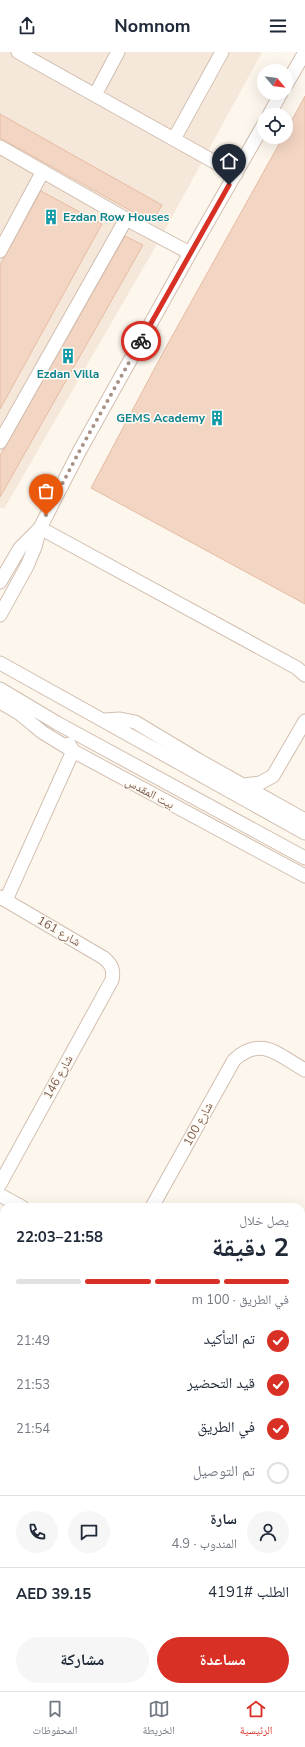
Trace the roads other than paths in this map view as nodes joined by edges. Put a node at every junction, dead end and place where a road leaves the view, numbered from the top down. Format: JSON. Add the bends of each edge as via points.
{"nodes":[{"id":1,"x":18,"y":52,"type":"edge"},
{"id":2,"x":118,"y":52,"type":"edge"},
{"id":3,"x":222,"y":52,"type":"edge"},
{"id":4,"x":305,"y":52,"type":"edge"},
{"id":5,"x":293,"y":73,"type":"edge"},
{"id":6,"x":95,"y":95,"type":"junction"},
{"id":7,"x":257,"y":136,"type":"edge"},
{"id":8,"x":174,"y":139,"type":"junction"},
{"id":9,"x":0,"y":147,"type":"edge"},
{"id":10,"x":43,"y":171,"type":"junction"},
{"id":11,"x":236,"y":174,"type":"junction"},
{"id":12,"x":126,"y":219,"type":"junction"},
{"id":13,"x":0,"y":250,"type":"edge"},
{"id":14,"x":190,"y":253,"type":"junction"},
{"id":15,"x":0,"y":442,"type":"edge"},
{"id":16,"x":40,"y":528,"type":"junction"},
{"id":17,"x":0,"y":582,"type":"edge"},
{"id":18,"x":0,"y":615,"type":"edge"},
{"id":19,"x":0,"y":663,"type":"edge"},
{"id":20,"x":305,"y":675,"type":"edge"},
{"id":21,"x":0,"y":689,"type":"edge"},
{"id":22,"x":0,"y":702,"type":"edge"},
{"id":23,"x":104,"y":720,"type":"junction"},
{"id":24,"x":305,"y":721,"type":"edge"},
{"id":25,"x":57,"y":723,"type":"junction"},
{"id":26,"x":73,"y":751,"type":"junction"},
{"id":27,"x":273,"y":776,"type":"junction"},
{"id":28,"x":243,"y":785,"type":"junction"},
{"id":29,"x":278,"y":804,"type":"junction"},
{"id":30,"x":305,"y":820,"type":"edge"},
{"id":31,"x":305,"y":834,"type":"edge"},
{"id":32,"x":305,"y":858,"type":"edge"},
{"id":33,"x":305,"y":876,"type":"edge"},
{"id":34,"x":3,"y":899,"type":"edge"},
{"id":35,"x":113,"y":970,"type":"joint"},
{"id":36,"x":305,"y":1070,"type":"edge"},
{"id":37,"x":0,"y":1184,"type":"edge"},
{"id":38,"x":0,"y":1195,"type":"edge"},
{"id":39,"x":15,"y":1203,"type":"edge"},
{"id":40,"x":154,"y":1203,"type":"edge"}],
"edges":[{"from":1,"to":6,"type":"street"},
{"from":2,"to":6,"type":"street"},
{"from":3,"to":8,"type":"street"},
{"from":4,"to":5,"type":"street"},
{"from":6,"to":8,"type":"street"},
{"from":7,"to":11,"type":"street"},
{"from":8,"to":11,"type":"street"},
{"from":9,"to":10,"type":"street"},
{"from":10,"to":12,"type":"street"},
{"from":10,"to":13,"type":"street"},
{"from":11,"to":14,"type":"street"},
{"from":12,"to":14,"type":"street"},
{"from":12,"to":15,"type":"street"},
{"from":14,"to":16,"type":"street","via":[[80,450]]},
{"from":16,"to":17,"type":"street","via":[[20,548]]},
{"from":16,"to":18,"type":"street","via":[[31,556]]},
{"from":16,"to":20,"type":"street","via":[[297,668]]},
{"from":19,"to":23,"type":"street"},
{"from":21,"to":25,"type":"street","name":"بيت المقدس"},
{"from":22,"to":26,"type":"street","name":"بيت المقدس"},
{"from":23,"to":28,"type":"street","via":[[120,718],[136,722]]},
{"from":23,"to":31,"type":"street"},
{"from":24,"to":27,"type":"street"},
{"from":25,"to":26,"type":"street"},
{"from":25,"to":32,"type":"street","name":"بيت المقدس"},
{"from":26,"to":33,"type":"street","name":"بيت المقدس"},
{"from":26,"to":34,"type":"street"},
{"from":27,"to":28,"type":"street","via":[[260,784]]},
{"from":27,"to":29,"type":"street"},
{"from":28,"to":29,"type":"street"},
{"from":29,"to":30,"type":"street"},
{"from":34,"to":35,"type":"street","name":"شارع 161","via":[[104,958]]},
{"from":35,"to":37,"type":"street","name":"شارع 146","via":[[112,980]]},
{"from":36,"to":40,"type":"street","name":"شارع 100","via":[[260,1048],[252,1048],[234,1060]]},
{"from":38,"to":39,"type":"street"}]}
